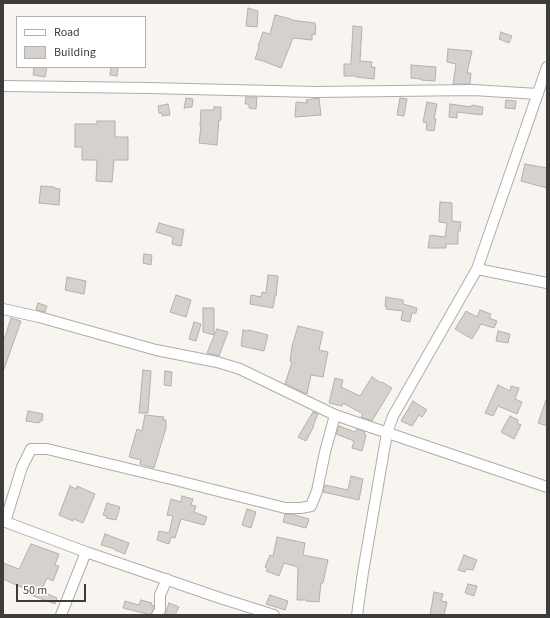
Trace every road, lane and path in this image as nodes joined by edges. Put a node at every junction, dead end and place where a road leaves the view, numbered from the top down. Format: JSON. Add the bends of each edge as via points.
{"nodes":[{"id":1,"x":547,"y":67,"type":"edge"},
{"id":2,"x":3,"y":86,"type":"edge"},
{"id":3,"x":538,"y":94,"type":"junction"},
{"id":4,"x":477,"y":268,"type":"junction"},
{"id":5,"x":547,"y":283,"type":"edge"},
{"id":6,"x":3,"y":308,"type":"edge"},
{"id":7,"x":335,"y":415,"type":"junction"},
{"id":8,"x":387,"y":433,"type":"junction"},
{"id":9,"x":547,"y":486,"type":"edge"},
{"id":10,"x":4,"y":521,"type":"edge"},
{"id":11,"x":86,"y":552,"type":"junction"},
{"id":12,"x":166,"y":580,"type":"junction"},
{"id":13,"x":61,"y":615,"type":"edge"},
{"id":14,"x":157,"y":615,"type":"edge"},
{"id":15,"x":274,"y":615,"type":"edge"},
{"id":16,"x":357,"y":615,"type":"edge"}],
"edges":[{"from":1,"to":3,"type":"street"},
{"from":2,"to":3,"type":"street","via":[[315,92],[473,90]]},
{"from":3,"to":4,"type":"street"},
{"from":4,"to":5,"type":"street"},
{"from":4,"to":8,"type":"street","via":[[393,416]]},
{"from":6,"to":7,"type":"street","via":[[156,350],[240,369]]},
{"from":7,"to":8,"type":"street"},
{"from":7,"to":10,"type":"street","via":[[311,506],[285,508],[47,449],[31,449],[22,467]]},
{"from":8,"to":9,"type":"street"},
{"from":8,"to":16,"type":"street"},
{"from":10,"to":11,"type":"street"},
{"from":11,"to":12,"type":"street"},
{"from":11,"to":13,"type":"street"},
{"from":12,"to":14,"type":"street","via":[[160,595],[160,610]]},
{"from":12,"to":15,"type":"street"}]}
